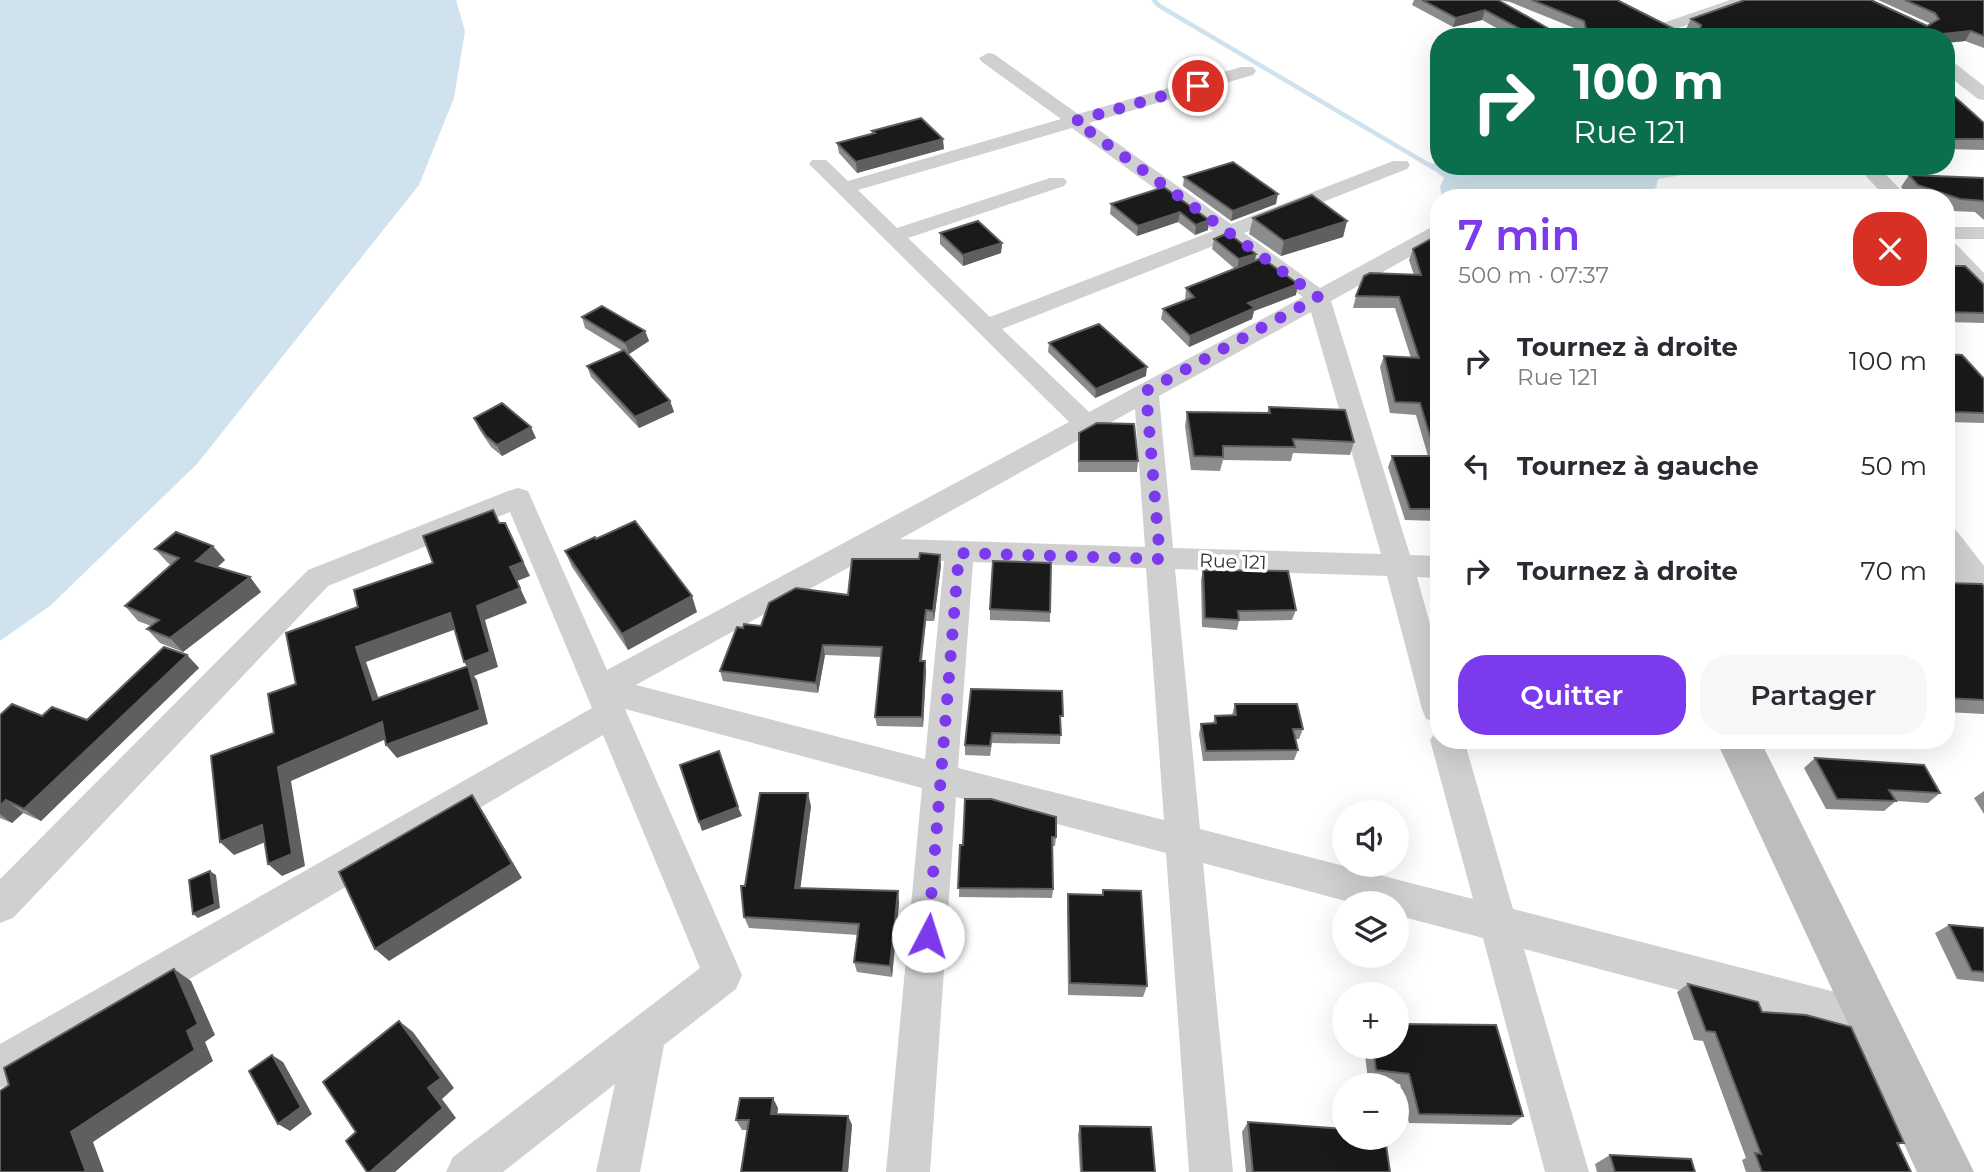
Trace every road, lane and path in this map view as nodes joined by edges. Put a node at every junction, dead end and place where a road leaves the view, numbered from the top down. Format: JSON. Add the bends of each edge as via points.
{"nodes":[{"id":1,"x":1746,"y":0,"type":"edge"},
{"id":2,"x":1671,"y":28,"type":"edge"},
{"id":3,"x":988,"y":58,"type":"dead end"},
{"id":4,"x":1247,"y":71,"type":"dead end"},
{"id":5,"x":1955,"y":72,"type":"edge"},
{"id":6,"x":1984,"y":95,"type":"edge"},
{"id":7,"x":1075,"y":121,"type":"junction"},
{"id":8,"x":819,"y":164,"type":"dead end"},
{"id":9,"x":1400,"y":165,"type":"dead end"},
{"id":10,"x":1876,"y":175,"type":"edge"},
{"id":11,"x":1057,"y":182,"type":"dead end"},
{"id":12,"x":844,"y":188,"type":"junction"},
{"id":13,"x":1889,"y":189,"type":"edge"},
{"id":14,"x":1226,"y":231,"type":"junction"},
{"id":15,"x":1955,"y":233,"type":"edge"},
{"id":16,"x":1984,"y":233,"type":"edge"},
{"id":17,"x":893,"y":236,"type":"junction"},
{"id":18,"x":1430,"y":237,"type":"edge"},
{"id":19,"x":1955,"y":256,"type":"edge"},
{"id":20,"x":1984,"y":286,"type":"edge"},
{"id":21,"x":1318,"y":297,"type":"junction"},
{"id":22,"x":986,"y":327,"type":"junction"},
{"id":23,"x":1146,"y":391,"type":"junction"},
{"id":24,"x":1086,"y":424,"type":"junction"},
{"id":25,"x":859,"y":548,"type":"junction"},
{"id":26,"x":1955,"y":549,"type":"edge"},
{"id":27,"x":959,"y":553,"type":"junction"},
{"id":28,"x":1160,"y":559,"type":"junction"},
{"id":29,"x":1399,"y":566,"type":"junction"},
{"id":30,"x":1430,"y":567,"type":"edge"},
{"id":31,"x":1955,"y":583,"type":"edge"},
{"id":32,"x":1983,"y":585,"type":"edge"},
{"id":33,"x":1430,"y":680,"type":"edge"},
{"id":34,"x":605,"y":701,"type":"junction"},
{"id":35,"x":1450,"y":749,"type":"edge"},
{"id":36,"x":1742,"y":749,"type":"edge"},
{"id":37,"x":940,"y":778,"type":"junction"},
{"id":38,"x":1183,"y":842,"type":"junction"},
{"id":39,"x":0,"y":905,"type":"edge"},
{"id":40,"x":1498,"y":923,"type":"junction"},
{"id":41,"x":1874,"y":1022,"type":"junction"},
{"id":42,"x":646,"y":1034,"type":"junction"},
{"id":43,"x":0,"y":1068,"type":"edge"},
{"id":44,"x":468,"y":1172,"type":"edge"},
{"id":45,"x":618,"y":1172,"type":"edge"},
{"id":46,"x":908,"y":1172,"type":"edge"},
{"id":47,"x":1211,"y":1172,"type":"edge"},
{"id":48,"x":1567,"y":1172,"type":"edge"},
{"id":49,"x":1946,"y":1172,"type":"edge"}],
"edges":[{"from":1,"to":2,"type":"street"},
{"from":3,"to":7,"type":"street"},
{"from":4,"to":7,"type":"street"},
{"from":5,"to":6,"type":"street"},
{"from":7,"to":12,"type":"street"},
{"from":7,"to":14,"type":"street"},
{"from":8,"to":12,"type":"street"},
{"from":9,"to":14,"type":"street"},
{"from":10,"to":13,"type":"street"},
{"from":11,"to":17,"type":"street"},
{"from":12,"to":17,"type":"street"},
{"from":14,"to":21,"type":"street"},
{"from":14,"to":22,"type":"street"},
{"from":15,"to":16,"type":"street"},
{"from":17,"to":22,"type":"street"},
{"from":18,"to":21,"type":"street"},
{"from":19,"to":20,"type":"street"},
{"from":21,"to":23,"type":"street"},
{"from":21,"to":29,"type":"street"},
{"from":22,"to":24,"type":"street"},
{"from":23,"to":24,"type":"street"},
{"from":23,"to":28,"type":"street"},
{"from":24,"to":25,"type":"street"},
{"from":25,"to":27,"type":"street","name":"Rue 121"},
{"from":25,"to":34,"type":"street"},
{"from":26,"to":32,"type":"street"},
{"from":27,"to":28,"type":"street","name":"Rue 121"},
{"from":27,"to":37,"type":"street"},
{"from":28,"to":29,"type":"street","name":"Rue 121"},
{"from":28,"to":38,"type":"street"},
{"from":29,"to":30,"type":"street","name":"Rue 121"},
{"from":29,"to":33,"type":"street"},
{"from":31,"to":32,"type":"street"},
{"from":34,"to":37,"type":"street"},
{"from":34,"to":39,"type":"street","via":[[518,498],[318,578]]},
{"from":34,"to":42,"type":"street","via":[[722,975]]},
{"from":34,"to":43,"type":"street"},
{"from":35,"to":40,"type":"street"},
{"from":36,"to":41,"type":"street"},
{"from":37,"to":38,"type":"street"},
{"from":37,"to":46,"type":"street"},
{"from":38,"to":40,"type":"street"},
{"from":38,"to":47,"type":"street"},
{"from":40,"to":41,"type":"street"},
{"from":40,"to":48,"type":"street"},
{"from":41,"to":49,"type":"street"},
{"from":42,"to":44,"type":"street"},
{"from":42,"to":45,"type":"street"}]}
